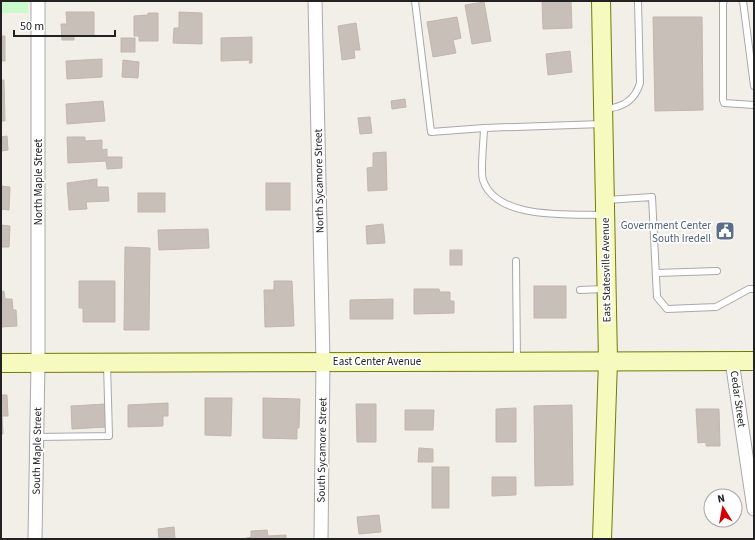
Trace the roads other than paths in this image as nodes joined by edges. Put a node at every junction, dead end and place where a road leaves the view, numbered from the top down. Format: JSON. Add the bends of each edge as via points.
{"nodes":[{"id":1,"x":38,"y":1,"type":"edge"},
{"id":2,"x":316,"y":1,"type":"edge"},
{"id":3,"x":416,"y":1,"type":"edge"},
{"id":4,"x":601,"y":1,"type":"edge"},
{"id":5,"x":638,"y":1,"type":"edge"},
{"id":6,"x":724,"y":1,"type":"edge"},
{"id":7,"x":743,"y":1,"type":"edge"},
{"id":8,"x":754,"y":86,"type":"edge"},
{"id":9,"x":754,"y":105,"type":"edge"},
{"id":10,"x":602,"y":117,"type":"junction"},
{"id":11,"x":484,"y":128,"type":"junction"},
{"id":12,"x":604,"y":208,"type":"junction"},
{"id":13,"x":516,"y":261,"type":"dead end"},
{"id":14,"x":717,"y":271,"type":"dead end"},
{"id":15,"x":656,"y":273,"type":"junction"},
{"id":16,"x":607,"y":288,"type":"junction"},
{"id":17,"x":753,"y":289,"type":"edge"},
{"id":18,"x":580,"y":290,"type":"dead end"},
{"id":19,"x":518,"y":361,"type":"junction"},
{"id":20,"x":608,"y":361,"type":"junction"},
{"id":21,"x":732,"y":361,"type":"junction"},
{"id":22,"x":754,"y":361,"type":"edge"},
{"id":23,"x":324,"y":362,"type":"junction"},
{"id":24,"x":1,"y":363,"type":"edge"},
{"id":25,"x":38,"y":363,"type":"junction"},
{"id":26,"x":107,"y":363,"type":"junction"},
{"id":27,"x":37,"y":437,"type":"junction"},
{"id":28,"x":754,"y":509,"type":"edge"},
{"id":29,"x":35,"y":539,"type":"edge"},
{"id":30,"x":321,"y":539,"type":"edge"},
{"id":31,"x":602,"y":539,"type":"edge"}],
"edges":[{"from":1,"to":25,"type":"street","name":"North Maple Street"},
{"from":2,"to":23,"type":"street","name":"North Sycamore Street"},
{"from":3,"to":11,"type":"lane","via":[[431,132]]},
{"from":4,"to":10,"type":"street","name":"East Statesville Avenue"},
{"from":5,"to":10,"type":"lane","via":[[640,83],[637,92],[627,103]]},
{"from":6,"to":9,"type":"lane","via":[[723,100],[724,103]]},
{"from":7,"to":8,"type":"lane"},
{"from":10,"to":11,"type":"lane"},
{"from":10,"to":12,"type":"street","name":"East Statesville Avenue"},
{"from":11,"to":12,"type":"lane","via":[[483,180],[493,197],[524,211]]},
{"from":12,"to":15,"type":"lane","via":[[652,198]]},
{"from":12,"to":16,"type":"street","name":"East Statesville Avenue"},
{"from":13,"to":19,"type":"lane"},
{"from":14,"to":15,"type":"lane"},
{"from":15,"to":17,"type":"lane","via":[[657,297],[667,309],[716,307]]},
{"from":16,"to":18,"type":"lane"},
{"from":16,"to":20,"type":"street","name":"East Statesville Avenue"},
{"from":19,"to":20,"type":"street","name":"East Center Avenue"},
{"from":19,"to":23,"type":"street","name":"East Center Avenue"},
{"from":20,"to":21,"type":"street","name":"East Center Avenue"},
{"from":20,"to":31,"type":"street","name":"East Statesville Avenue"},
{"from":21,"to":22,"type":"street","name":"East Center Avenue"},
{"from":21,"to":28,"type":"street","name":"Cedar Street"},
{"from":23,"to":26,"type":"street","name":"East Center Avenue"},
{"from":23,"to":30,"type":"street","name":"South Sycamore Street"},
{"from":24,"to":25,"type":"street","name":"East Center Avenue"},
{"from":25,"to":26,"type":"street","name":"East Center Avenue"},
{"from":25,"to":27,"type":"street","name":"South Maple Street"},
{"from":26,"to":27,"type":"lane","via":[[110,436]]},
{"from":27,"to":29,"type":"street","name":"South Maple Street"}]}
